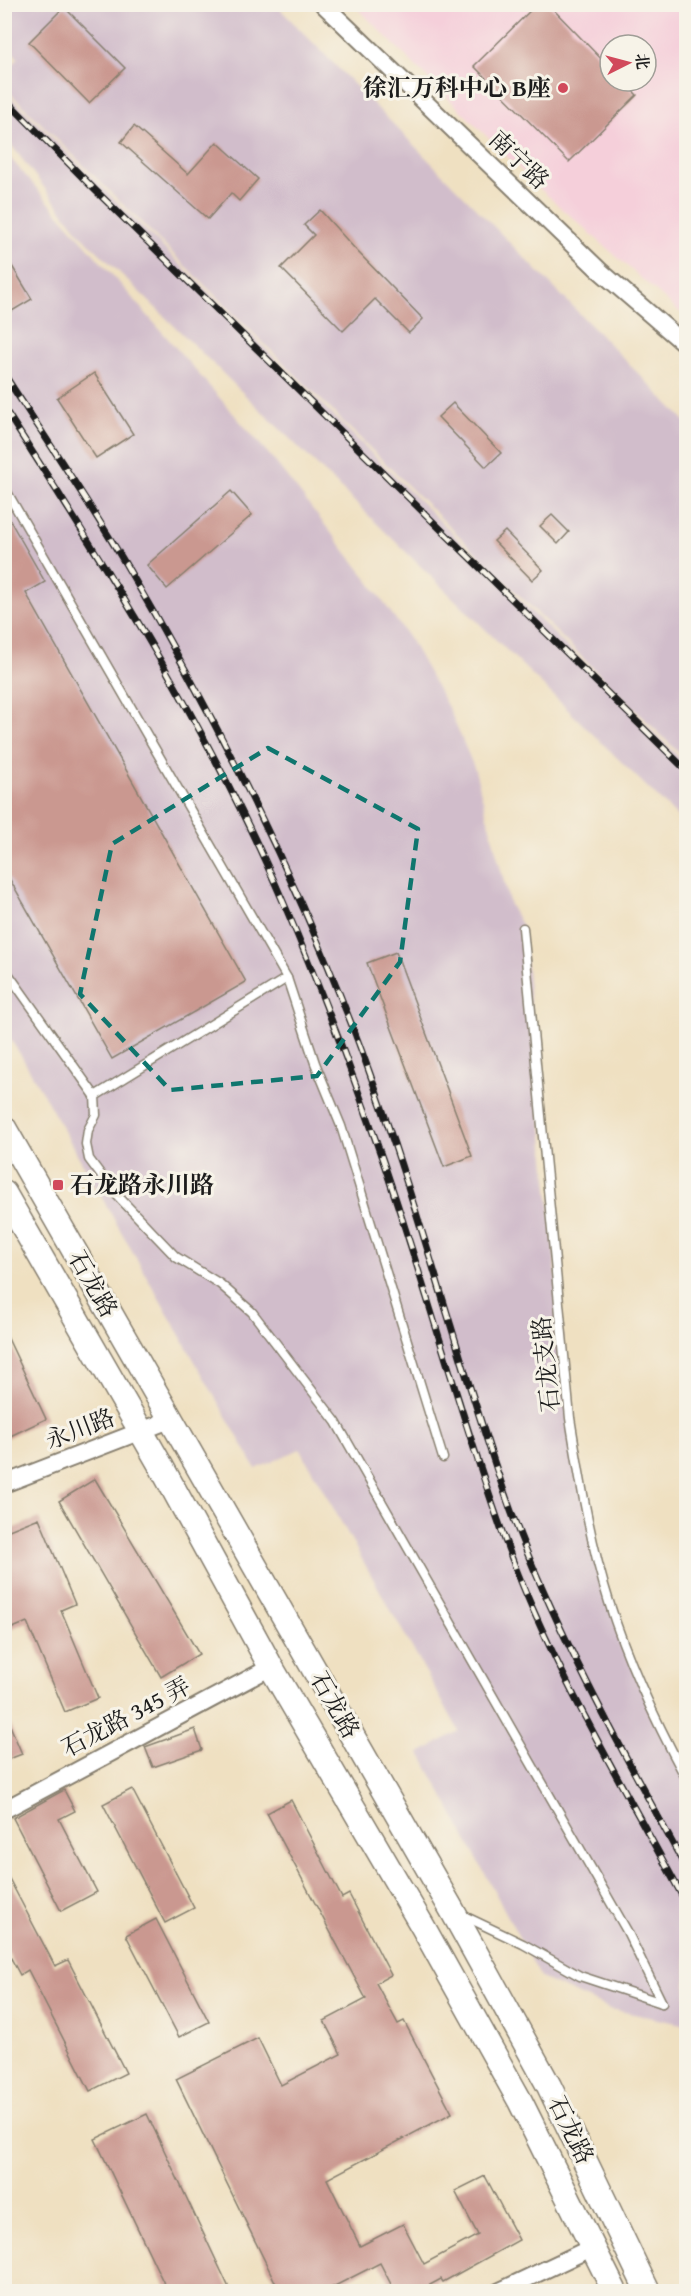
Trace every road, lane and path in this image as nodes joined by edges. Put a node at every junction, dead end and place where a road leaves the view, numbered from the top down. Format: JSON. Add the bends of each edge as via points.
{"nodes":[{"id":1,"x":323,"y":4,"type":"edge"},
{"id":2,"x":687,"y":345,"type":"edge"},
{"id":3,"x":4,"y":487,"type":"edge"},
{"id":4,"x":523,"y":928,"type":"dead end"},
{"id":5,"x":4,"y":968,"type":"edge"},
{"id":6,"x":287,"y":978,"type":"junction"},
{"id":7,"x":95,"y":1096,"type":"junction"},
{"id":8,"x":4,"y":1128,"type":"edge"},
{"id":9,"x":4,"y":1193,"type":"edge"},
{"id":10,"x":172,"y":1419,"type":"junction"},
{"id":11,"x":141,"y":1431,"type":"junction"},
{"id":12,"x":443,"y":1458,"type":"dead end"},
{"id":13,"x":4,"y":1484,"type":"edge"},
{"id":14,"x":271,"y":1667,"type":"junction"},
{"id":15,"x":687,"y":1778,"type":"edge"},
{"id":16,"x":4,"y":1810,"type":"edge"},
{"id":17,"x":452,"y":1910,"type":"junction"},
{"id":18,"x":593,"y":2247,"type":"junction"},
{"id":19,"x":498,"y":2292,"type":"edge"},
{"id":20,"x":615,"y":2292,"type":"edge"},
{"id":21,"x":648,"y":2292,"type":"edge"}],
"edges":[{"from":1,"to":2,"type":"street","name":"南宁路","via":[[599,270]]},
{"from":3,"to":6,"type":"lane"},
{"from":4,"to":15,"type":"lane","name":"石龙支路","via":[[569,1407],[580,1482],[609,1603],[647,1699]]},
{"from":5,"to":7,"type":"lane"},
{"from":6,"to":7,"type":"lane"},
{"from":6,"to":12,"type":"lane","via":[[341,1126]]},
{"from":7,"to":17,"type":"lane","via":[[96,1115],[86,1144],[89,1159],[112,1190],[176,1257],[220,1284],[252,1312],[336,1422],[627,1931],[662,2003],[580,1976]]},
{"from":8,"to":10,"type":"main road","name":"石龙路"},
{"from":9,"to":11,"type":"main road","name":"石龙路"},
{"from":10,"to":11,"type":"street","name":"永川路"},
{"from":10,"to":17,"type":"main road","name":"石龙路"},
{"from":11,"to":13,"type":"street","name":"永川路"},
{"from":11,"to":14,"type":"main road","name":"石龙路"},
{"from":14,"to":16,"type":"street","name":"石龙路 345 弄"},
{"from":14,"to":18,"type":"main road","name":"石龙路","via":[[520,2101]]},
{"from":17,"to":21,"type":"main road","name":"石龙路","via":[[549,2086]]},
{"from":18,"to":19,"type":"street"},
{"from":18,"to":20,"type":"main road","name":"石龙路"}]}
